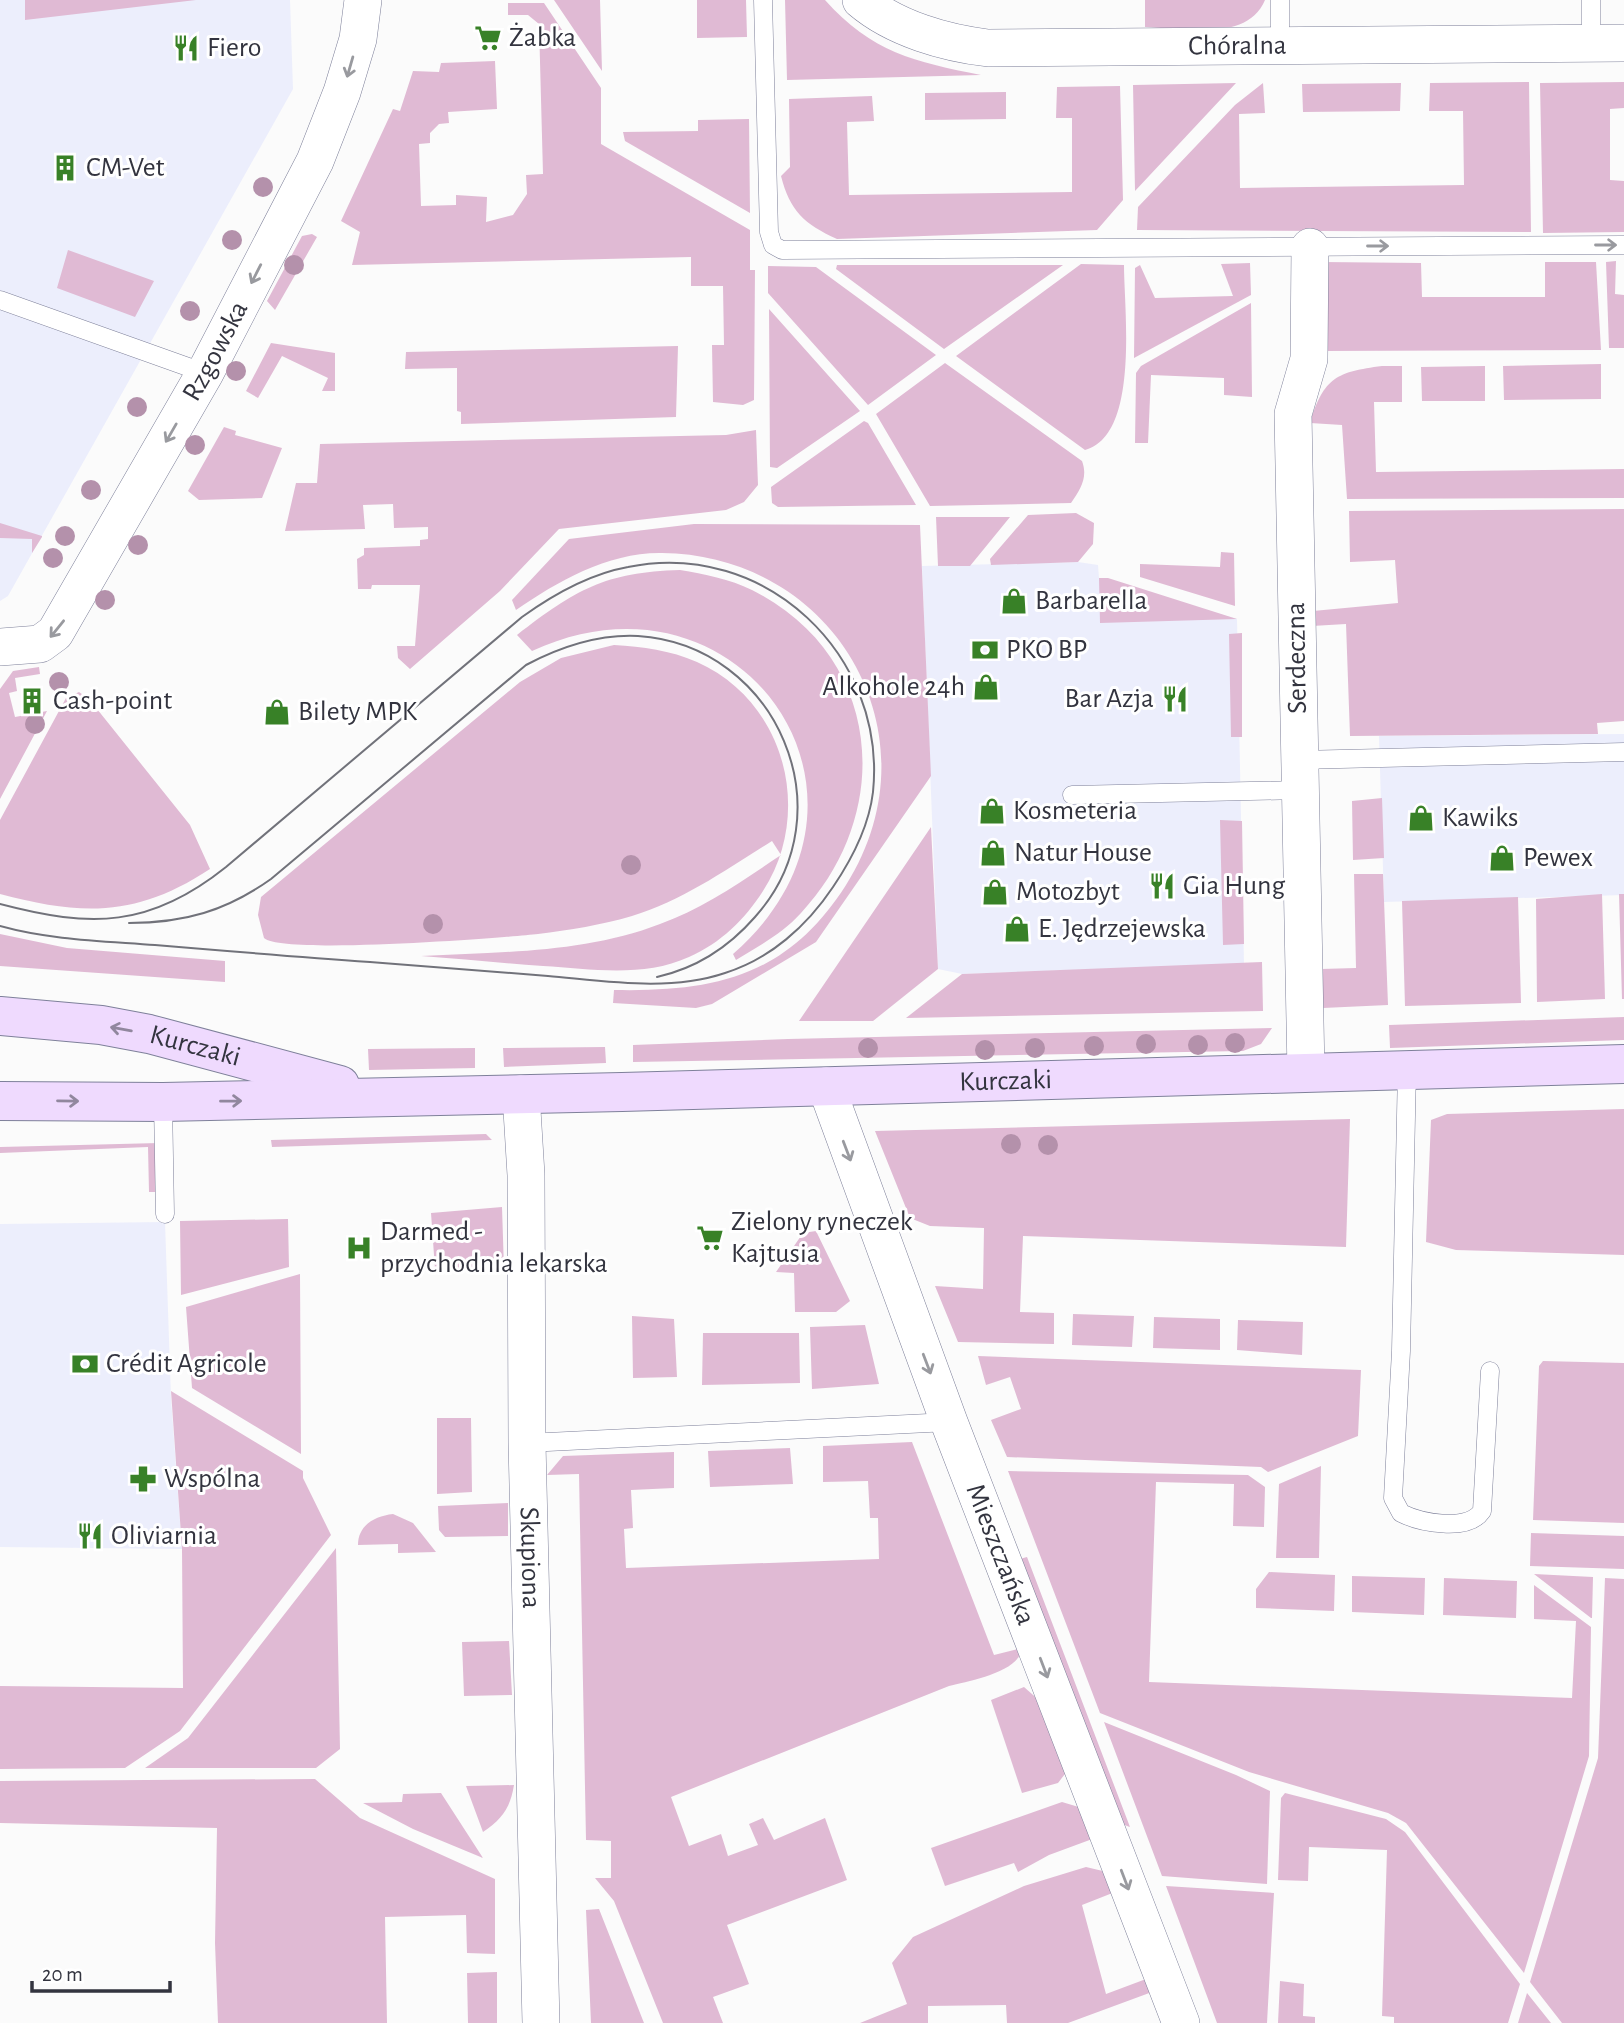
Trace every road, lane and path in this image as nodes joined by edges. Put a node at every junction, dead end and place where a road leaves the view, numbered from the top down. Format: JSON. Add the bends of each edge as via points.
{"nodes":[{"id":1,"x":363,"y":0,"type":"edge"},
{"id":2,"x":762,"y":0,"type":"edge"},
{"id":3,"x":862,"y":0,"type":"edge"},
{"id":4,"x":1280,"y":0,"type":"edge"},
{"id":5,"x":1591,"y":0,"type":"edge"},
{"id":6,"x":1607,"y":43,"type":"edge"},
{"id":7,"x":1280,"y":46,"type":"junction"},
{"id":8,"x":1624,"y":245,"type":"edge"},
{"id":9,"x":1310,"y":247,"type":"junction"},
{"id":10,"x":0,"y":300,"type":"edge"},
{"id":11,"x":205,"y":373,"type":"junction"},
{"id":12,"x":0,"y":646,"type":"edge"},
{"id":13,"x":1624,"y":752,"type":"edge"},
{"id":14,"x":1299,"y":775,"type":"junction"},
{"id":15,"x":1072,"y":794,"type":"dead end"},
{"id":16,"x":0,"y":1016,"type":"edge"},
{"id":17,"x":1624,"y":1064,"type":"edge"},
{"id":18,"x":1407,"y":1069,"type":"junction"},
{"id":19,"x":1306,"y":1072,"type":"junction"},
{"id":20,"x":826,"y":1086,"type":"junction"},
{"id":21,"x":521,"y":1094,"type":"junction"},
{"id":22,"x":387,"y":1097,"type":"junction"},
{"id":23,"x":0,"y":1101,"type":"edge"},
{"id":24,"x":163,"y":1102,"type":"junction"},
{"id":25,"x":165,"y":1214,"type":"dead end"},
{"id":26,"x":1490,"y":1371,"type":"dead end"},
{"id":27,"x":949,"y":1422,"type":"junction"},
{"id":28,"x":527,"y":1443,"type":"junction"},
{"id":29,"x":541,"y":2023,"type":"edge"},
{"id":30,"x":1181,"y":2023,"type":"edge"}],
"edges":[{"from":1,"to":11,"type":"street","name":"Rzgowska","one_way":true,"via":[[358,39],[315,161]]},
{"from":2,"to":9,"type":"lane","via":[[769,232],[773,245],[782,250]]},
{"from":3,"to":7,"type":"street","name":"Chóralna","via":[[953,44],[988,48]]},
{"from":4,"to":7,"type":"lane"},
{"from":5,"to":6,"type":"lane"},
{"from":6,"to":7,"type":"street","name":"Chóralna"},
{"from":9,"to":8,"type":"lane","one_way":true},
{"from":9,"to":14,"type":"street","name":"Serdeczna","via":[[1309,359],[1293,414]]},
{"from":10,"to":11,"type":"lane"},
{"from":11,"to":12,"type":"street","name":"Rzgowska","one_way":true,"via":[[55,634],[40,645]]},
{"from":13,"to":14,"type":"lane"},
{"from":14,"to":15,"type":"lane"},
{"from":14,"to":19,"type":"street","name":"Serdeczna"},
{"from":22,"to":16,"type":"street","name":"Kurczaki","one_way":true,"via":[[149,1034]]},
{"from":17,"to":18,"type":"street","name":"Kurczaki"},
{"from":18,"to":19,"type":"street","name":"Kurczaki"},
{"from":18,"to":26,"type":"lane","via":[[1393,1498],[1401,1513],[1427,1521],[1466,1523],[1477,1519],[1482,1511]]},
{"from":19,"to":20,"type":"street","name":"Kurczaki"},
{"from":20,"to":21,"type":"street","name":"Kurczaki"},
{"from":20,"to":27,"type":"street","name":"Mieszczańska","one_way":true},
{"from":21,"to":22,"type":"street","name":"Kurczaki"},
{"from":21,"to":28,"type":"street","name":"Skupiona","via":[[526,1175]]},
{"from":24,"to":22,"type":"street","name":"Kurczaki","one_way":true},
{"from":23,"to":24,"type":"street","name":"Kurczaki","one_way":true},
{"from":24,"to":25,"type":"lane"},
{"from":27,"to":28,"type":"lane"},
{"from":27,"to":30,"type":"street","name":"Mieszczańska","one_way":true},
{"from":28,"to":29,"type":"street","name":"Skupiona"}]}
